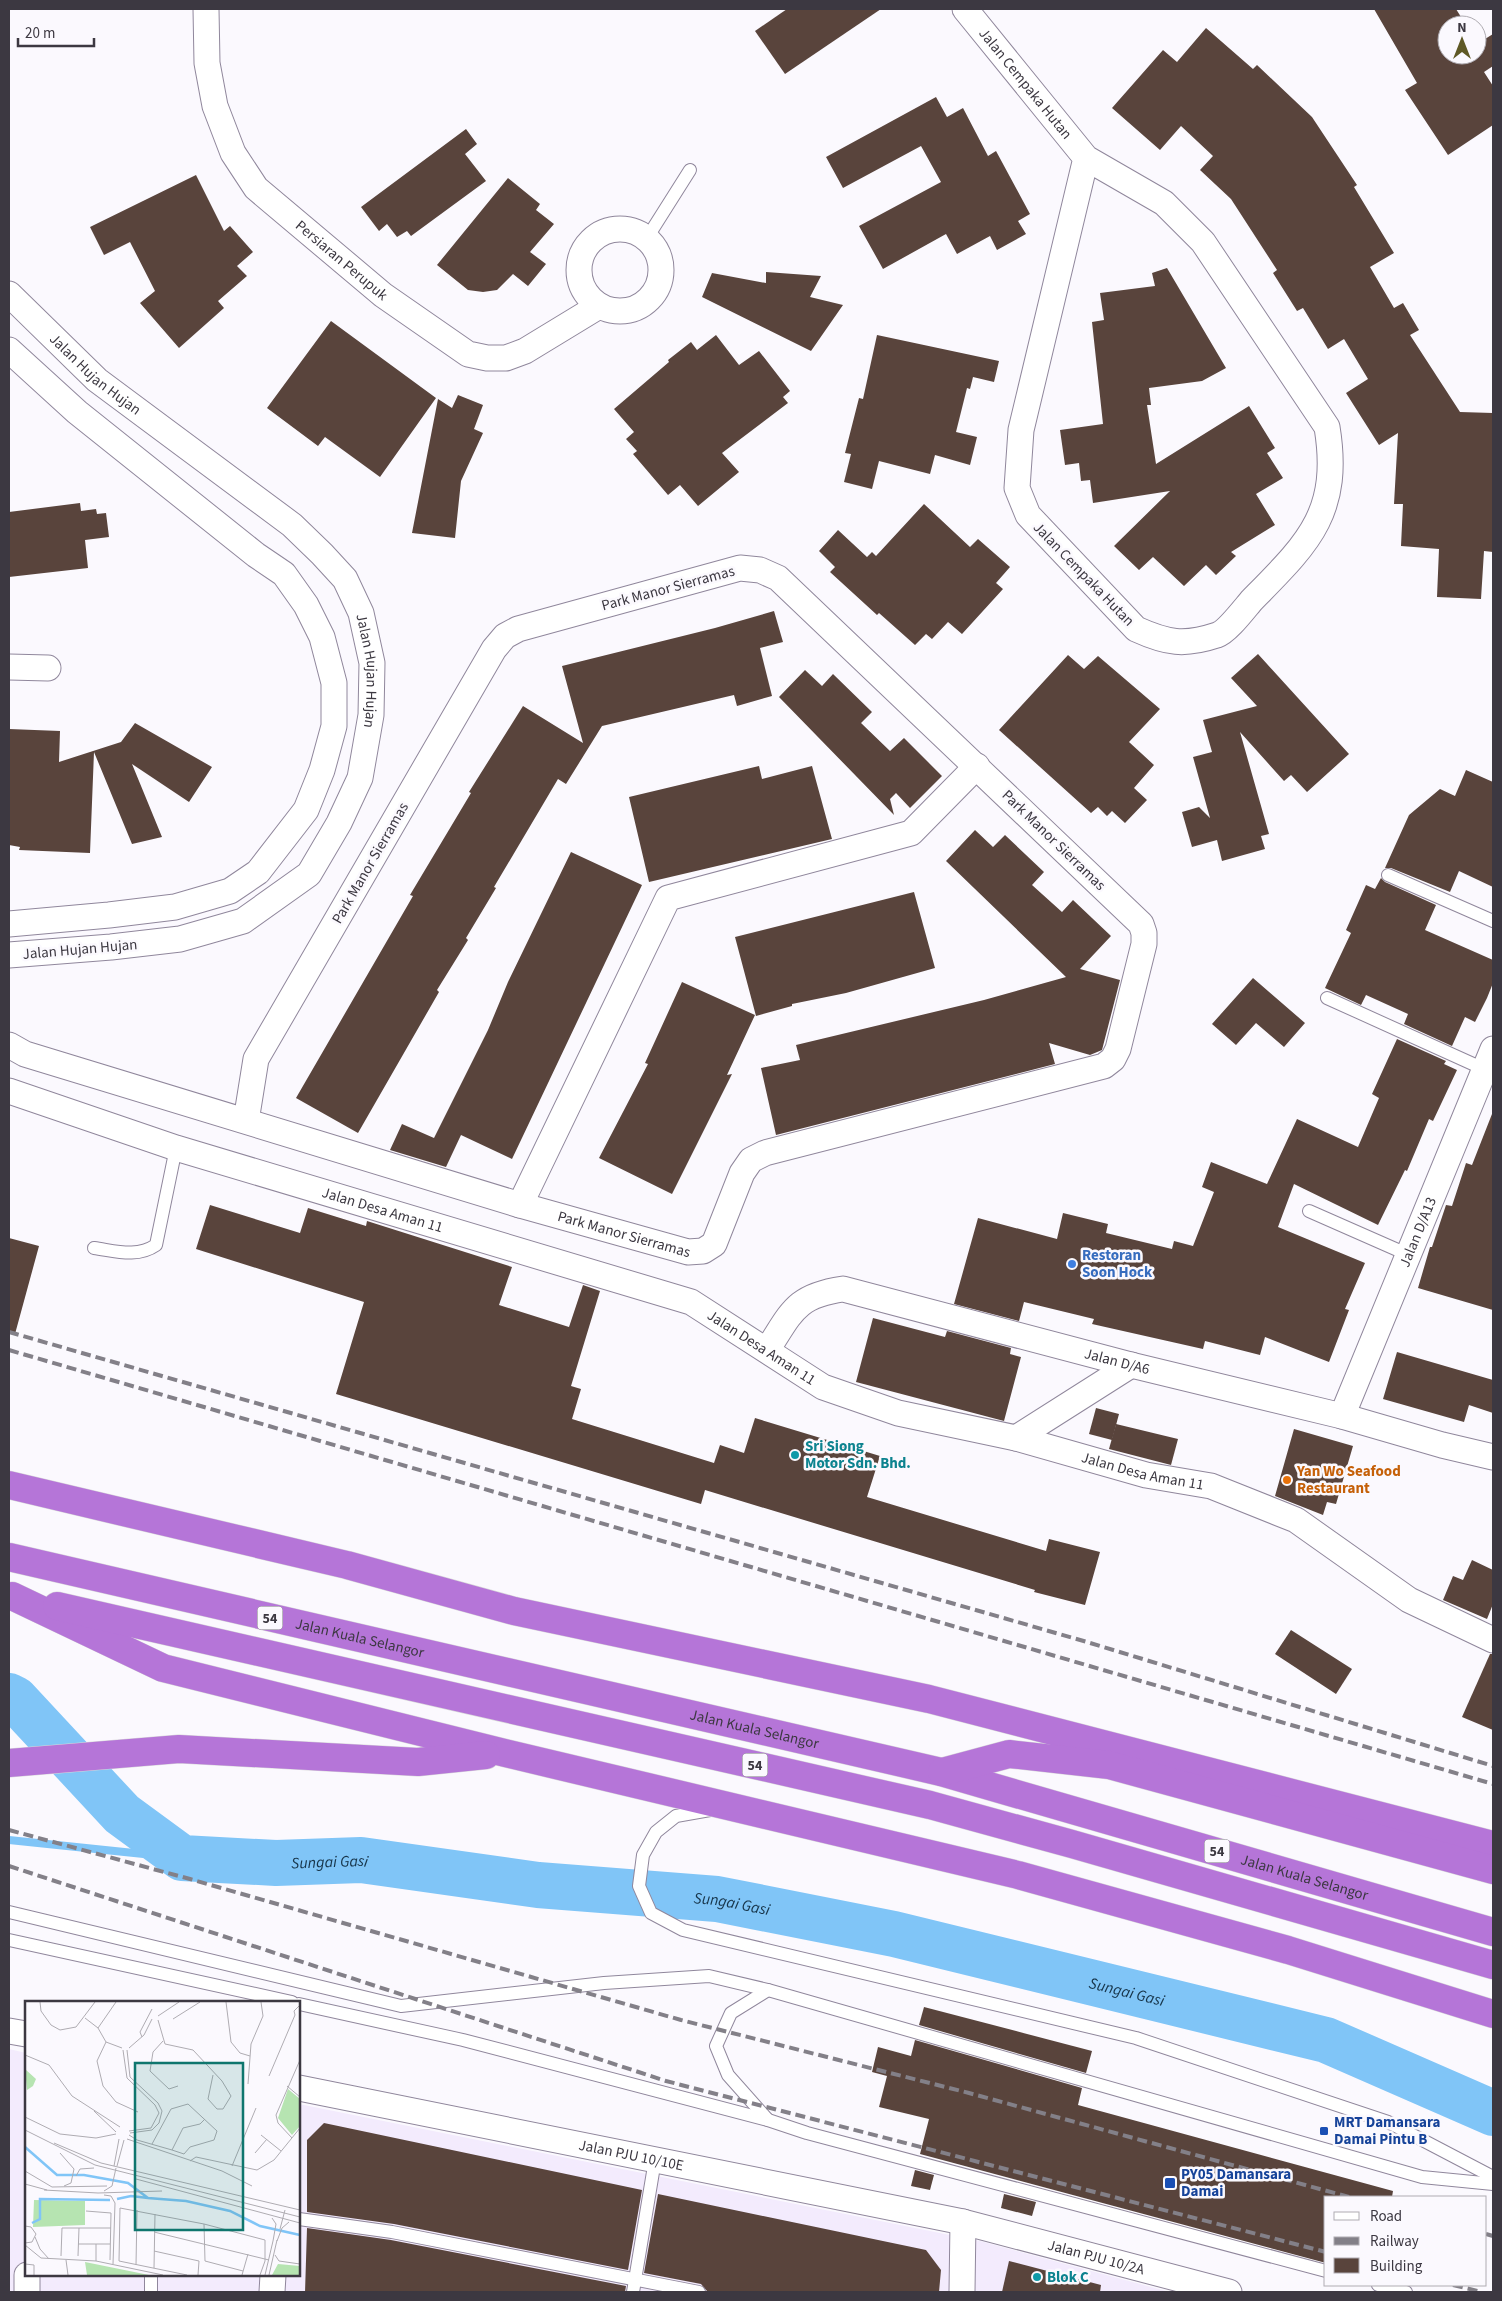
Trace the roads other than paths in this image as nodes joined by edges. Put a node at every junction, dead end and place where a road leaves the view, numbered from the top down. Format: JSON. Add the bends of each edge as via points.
{"nodes":[{"id":1,"x":206,"y":9,"type":"edge"},
{"id":2,"x":965,"y":9,"type":"edge"},
{"id":3,"x":1086,"y":158,"type":"junction"},
{"id":4,"x":690,"y":170,"type":"dead end"},
{"id":5,"x":647,"y":238,"type":"junction"},
{"id":6,"x":9,"y":294,"type":"edge"},
{"id":7,"x":598,"y":306,"type":"junction"},
{"id":8,"x":9,"y":350,"type":"edge"},
{"id":9,"x":9,"y":667,"type":"edge"},
{"id":10,"x":48,"y":668,"type":"dead end"},
{"id":11,"x":976,"y":766,"type":"junction"},
{"id":12,"x":1388,"y":875,"type":"dead end"},
{"id":13,"x":1493,"y":922,"type":"edge"},
{"id":14,"x":9,"y":924,"type":"edge"},
{"id":15,"x":9,"y":955,"type":"edge"},
{"id":16,"x":1327,"y":998,"type":"dead end"},
{"id":17,"x":9,"y":1045,"type":"edge"},
{"id":18,"x":1489,"y":1059,"type":"edge"},
{"id":19,"x":9,"y":1091,"type":"edge"},
{"id":20,"x":246,"y":1121,"type":"junction"},
{"id":21,"x":176,"y":1148,"type":"junction"},
{"id":22,"x":520,"y":1205,"type":"junction"},
{"id":23,"x":1309,"y":1211,"type":"dead end"},
{"id":24,"x":94,"y":1248,"type":"dead end"},
{"id":25,"x":1409,"y":1255,"type":"junction"},
{"id":26,"x":767,"y":1350,"type":"junction"},
{"id":27,"x":1131,"y":1365,"type":"junction"},
{"id":28,"x":1342,"y":1416,"type":"junction"},
{"id":29,"x":1016,"y":1438,"type":"junction"},
{"id":30,"x":1493,"y":1457,"type":"edge"},
{"id":31,"x":9,"y":1485,"type":"edge"},
{"id":32,"x":9,"y":1557,"type":"edge"},
{"id":33,"x":10,"y":1595,"type":"edge"},
{"id":34,"x":1493,"y":1640,"type":"edge"},
{"id":35,"x":504,"y":1753,"type":"junction"},
{"id":36,"x":9,"y":1763,"type":"edge"},
{"id":37,"x":940,"y":1772,"type":"junction"},
{"id":38,"x":732,"y":1808,"type":"junction"},
{"id":39,"x":1493,"y":1845,"type":"edge"},
{"id":40,"x":1493,"y":1870,"type":"edge"},
{"id":41,"x":9,"y":1912,"type":"edge"},
{"id":42,"x":1493,"y":1932,"type":"edge"},
{"id":43,"x":9,"y":1940,"type":"edge"},
{"id":44,"x":1493,"y":1965,"type":"edge"},
{"id":45,"x":768,"y":1990,"type":"junction"},
{"id":46,"x":287,"y":2001,"type":"edge"},
{"id":47,"x":300,"y":2004,"type":"edge"},
{"id":48,"x":1493,"y":2014,"type":"edge"},
{"id":49,"x":9,"y":2031,"type":"edge"},
{"id":50,"x":25,"y":2034,"type":"edge"},
{"id":51,"x":300,"y":2088,"type":"edge"},
{"id":52,"x":768,"y":2120,"type":"junction"},
{"id":53,"x":655,"y":2160,"type":"junction"},
{"id":54,"x":1493,"y":2177,"type":"edge"},
{"id":55,"x":1493,"y":2184,"type":"edge"},
{"id":56,"x":300,"y":2219,"type":"edge"},
{"id":57,"x":962,"y":2222,"type":"junction"},
{"id":58,"x":1324,"y":2270,"type":"edge"},
{"id":59,"x":27,"y":2276,"type":"edge"},
{"id":60,"x":152,"y":2276,"type":"edge"},
{"id":61,"x":273,"y":2276,"type":"edge"},
{"id":62,"x":635,"y":2279,"type":"junction"},
{"id":63,"x":1382,"y":2286,"type":"edge"},
{"id":64,"x":27,"y":2292,"type":"edge"},
{"id":65,"x":151,"y":2292,"type":"edge"},
{"id":66,"x":272,"y":2292,"type":"edge"},
{"id":67,"x":633,"y":2292,"type":"edge"},
{"id":68,"x":698,"y":2292,"type":"edge"},
{"id":69,"x":962,"y":2292,"type":"edge"},
{"id":70,"x":1229,"y":2292,"type":"edge"},
{"id":71,"x":1406,"y":2292,"type":"edge"}],
"edges":[{"from":1,"to":7,"type":"street","name":"Persiaran Perupuk","via":[[209,71],[216,106],[233,153],[256,188],[383,295],[468,354],[487,358],[506,358],[525,351]]},
{"from":2,"to":3,"type":"street","name":"Jalan Cempaka Hutan"},
{"from":3,"to":3,"type":"street","name":"Jalan Cempaka Hutan","via":[[1164,203],[1202,242],[1327,427],[1331,453],[1328,490],[1319,519],[1299,552],[1220,634],[1180,643],[1160,640],[1136,629],[1028,515],[1017,488],[1021,430]]},
{"from":4,"to":5,"type":"lane"},
{"from":5,"to":7,"type":"street","via":[[658,252],[662,269],[659,286],[648,301],[633,310],[615,311]]},
{"from":5,"to":7,"type":"street","via":[[629,230],[610,230],[593,239],[587,247],[582,255],[579,274],[584,292]]},
{"from":6,"to":15,"type":"street","name":"Jalan Hujan Hujan","via":[[97,380],[292,525],[322,554],[345,579],[361,612],[372,664],[371,715],[360,778],[340,823],[309,874],[243,921],[180,939]]},
{"from":8,"to":14,"type":"street","name":"Jalan Hujan Hujan","via":[[78,412],[284,574],[306,605],[322,637],[334,683],[334,726],[322,770],[306,810],[258,872],[230,891],[175,907]]},
{"from":9,"to":10,"type":"street"},
{"from":11,"to":20,"type":"street","name":"Park Manor Sierramas","via":[[778,578],[760,570],[740,568],[518,629],[504,636],[494,649],[256,1059]]},
{"from":11,"to":22,"type":"street","via":[[911,833],[668,898]]},
{"from":11,"to":22,"type":"street","name":"Park Manor Sierramas","via":[[1141,924],[1144,944],[1113,1059],[1104,1066],[758,1156],[742,1173],[714,1244],[704,1251],[688,1252]]},
{"from":12,"to":13,"type":"lane"},
{"from":16,"to":18,"type":"lane"},
{"from":17,"to":20,"type":"street","name":"Park Manor Sierramas","via":[[25,1054]]},
{"from":18,"to":25,"type":"street","name":"Jalan D/A13"},
{"from":19,"to":21,"type":"street","name":"Jalan Desa Aman 11"},
{"from":20,"to":22,"type":"street","name":"Park Manor Sierramas"},
{"from":21,"to":24,"type":"lane","via":[[156,1245],[146,1252],[134,1254]]},
{"from":21,"to":26,"type":"street","name":"Jalan Desa Aman 11","via":[[691,1302]]},
{"from":23,"to":25,"type":"lane"},
{"from":25,"to":28,"type":"street","name":"Jalan D/A13"},
{"from":26,"to":27,"type":"street","name":"Jalan D/A6","via":[[804,1300],[823,1292],[843,1289]]},
{"from":26,"to":29,"type":"street","name":"Jalan Desa Aman 11","via":[[823,1386],[898,1414]]},
{"from":27,"to":28,"type":"street","name":"Jalan D/A6"},
{"from":27,"to":29,"type":"street"},
{"from":28,"to":30,"type":"street","name":"Jalan D/A6"},
{"from":29,"to":34,"type":"street","name":"Jalan Desa Aman 11","via":[[1146,1474],[1211,1486],[1296,1520],[1409,1600]]},
{"from":31,"to":39,"type":"highway","via":[[347,1565],[514,1611],[929,1699]]},
{"from":32,"to":37,"type":"highway","name":"Jalan Kuala Selangor","number":"54"},
{"from":33,"to":35,"type":"highway","via":[[163,1668]]},
{"from":33,"to":44,"type":"highway","number":"54","via":[[930,1805]]},
{"from":35,"to":36,"type":"highway","via":[[418,1762],[179,1749]]},
{"from":35,"to":38,"type":"highway"},
{"from":37,"to":40,"type":"highway","via":[[1009,1754],[1109,1765]]},
{"from":37,"to":42,"type":"highway","name":"Jalan Kuala Selangor","number":"54"},
{"from":38,"to":48,"type":"highway","via":[[1018,1875],[1288,1950]]},
{"from":38,"to":54,"type":"lane","via":[[676,1816],[656,1832],[643,1855],[639,1886],[651,1913],[683,1930],[1136,2038],[1388,2122]]},
{"from":41,"to":45,"type":"lane","via":[[401,2006],[604,1983],[709,1976]]},
{"from":43,"to":46,"type":"lane"},
{"from":45,"to":52,"type":"lane","via":[[731,2013],[716,2046],[728,2075]]},
{"from":45,"to":55,"type":"lane","via":[[1422,2177]]},
{"from":47,"to":52,"type":"lane","via":[[463,2040]]},
{"from":49,"to":50,"type":"street"},
{"from":51,"to":53,"type":"street","name":"Jalan PJU 10/10E"},
{"from":52,"to":58,"type":"lane"},
{"from":53,"to":57,"type":"street","name":"Jalan PJU 10/10E"},
{"from":53,"to":62,"type":"lane"},
{"from":56,"to":62,"type":"lane","via":[[392,2232]]},
{"from":57,"to":69,"type":"street"},
{"from":57,"to":70,"type":"street","name":"Jalan PJU 10/2A"},
{"from":59,"to":64,"type":"street"},
{"from":60,"to":65,"type":"lane"},
{"from":61,"to":66,"type":"street"},
{"from":62,"to":67,"type":"lane"},
{"from":62,"to":68,"type":"lane"},
{"from":63,"to":71,"type":"lane"}]}
